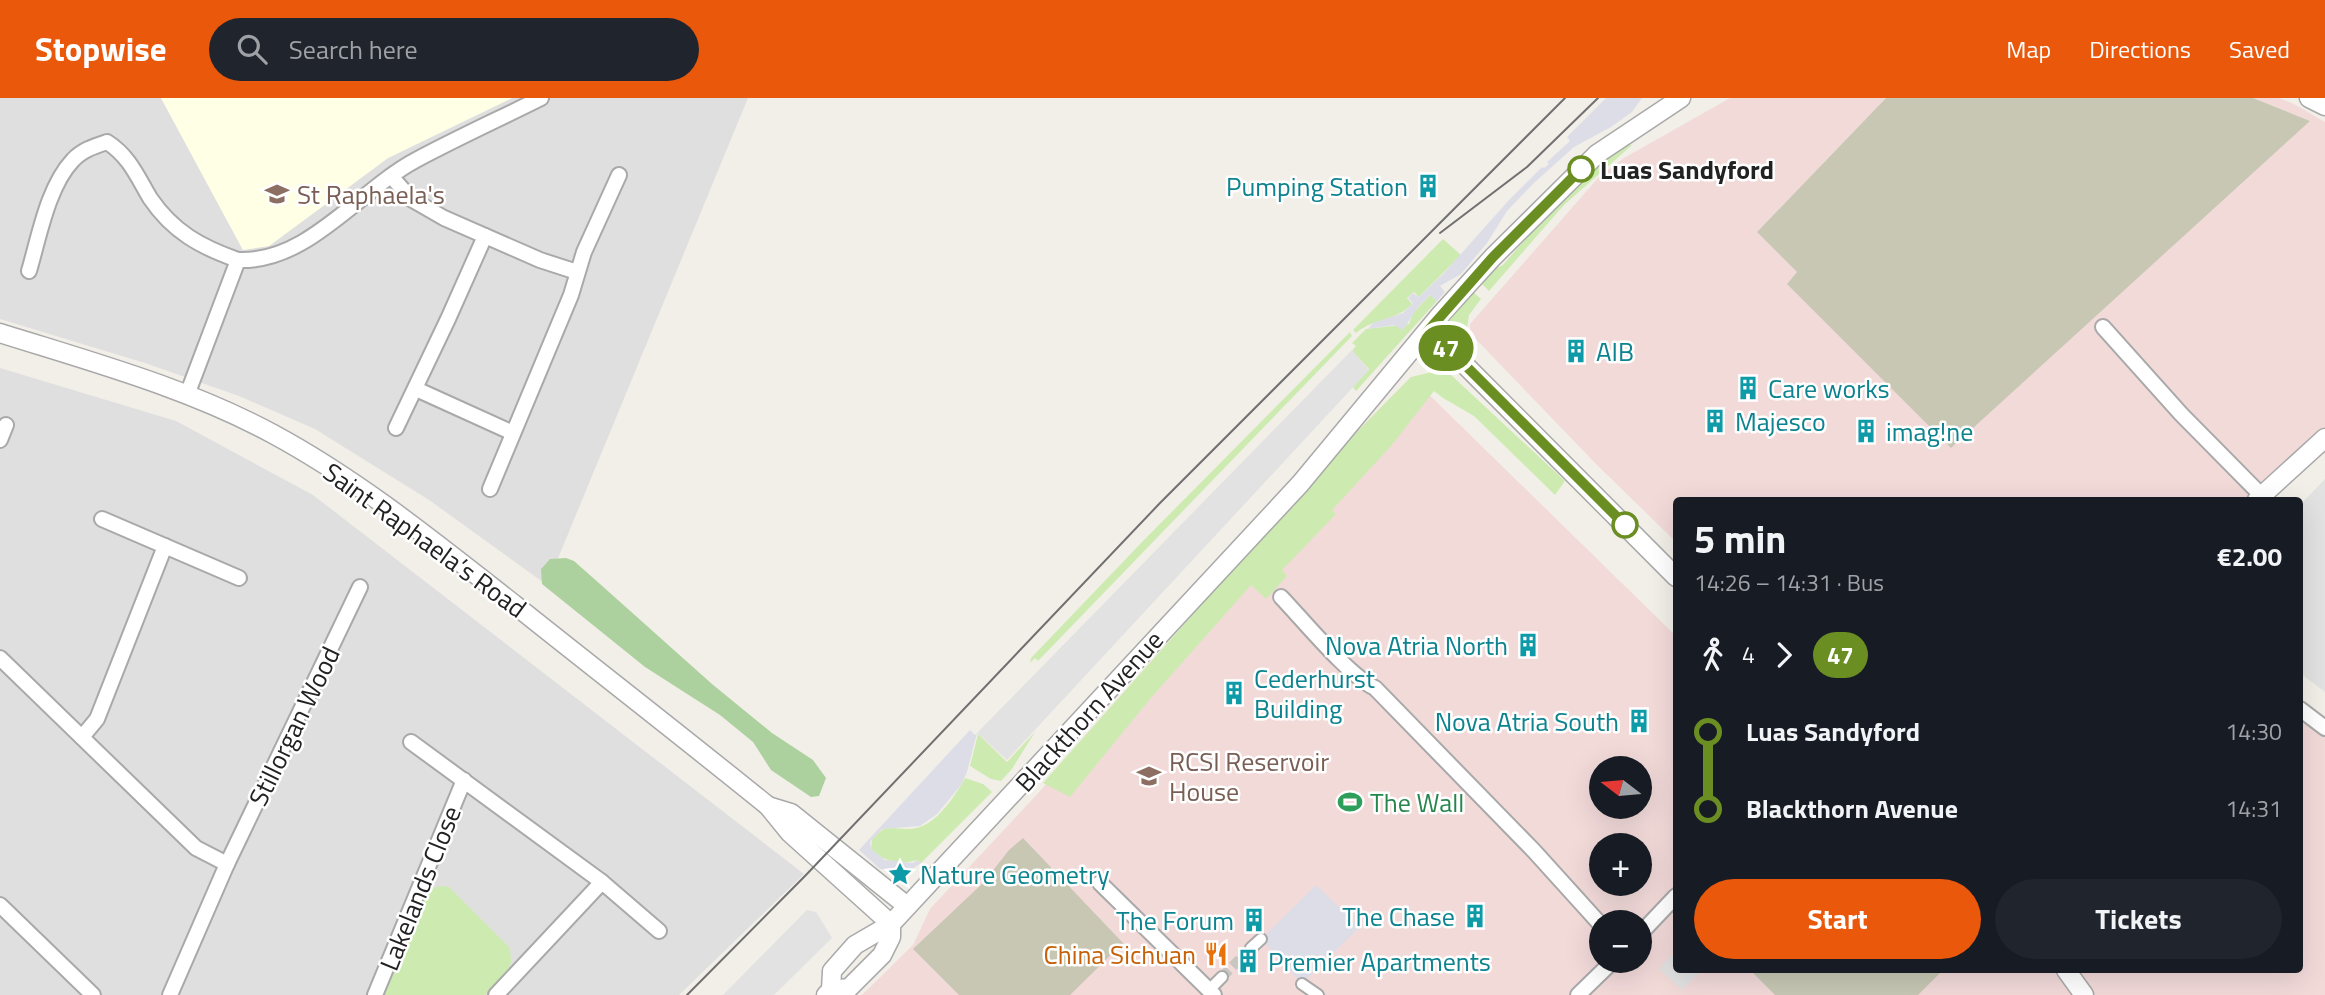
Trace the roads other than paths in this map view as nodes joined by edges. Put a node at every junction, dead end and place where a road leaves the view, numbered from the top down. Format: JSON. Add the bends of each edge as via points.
{"nodes":[{"id":1,"x":541,"y":98,"type":"edge"},
{"id":2,"x":1681,"y":98,"type":"edge"},
{"id":3,"x":2309,"y":98,"type":"edge"},
{"id":4,"x":2325,"y":106,"type":"edge"},
{"id":5,"x":619,"y":175,"type":"dead end"},
{"id":6,"x":391,"y":176,"type":"junction"},
{"id":7,"x":485,"y":236,"type":"junction"},
{"id":8,"x":238,"y":260,"type":"junction"},
{"id":9,"x":29,"y":271,"type":"dead end"},
{"id":10,"x":577,"y":272,"type":"junction"},
{"id":11,"x":2104,"y":327,"type":"dead end"},
{"id":12,"x":0,"y":333,"type":"edge"},
{"id":13,"x":1426,"y":333,"type":"junction"},
{"id":14,"x":416,"y":389,"type":"junction"},
{"id":15,"x":187,"y":395,"type":"junction"},
{"id":16,"x":6,"y":425,"type":"dead end"},
{"id":17,"x":396,"y":428,"type":"dead end"},
{"id":18,"x":513,"y":433,"type":"junction"},
{"id":19,"x":2325,"y":438,"type":"edge"},
{"id":20,"x":0,"y":440,"type":"edge"},
{"id":21,"x":490,"y":489,"type":"dead end"},
{"id":22,"x":2259,"y":497,"type":"edge"},
{"id":23,"x":2261,"y":497,"type":"edge"},
{"id":24,"x":102,"y":519,"type":"dead end"},
{"id":25,"x":164,"y":547,"type":"junction"},
{"id":26,"x":1673,"y":574,"type":"edge"},
{"id":27,"x":239,"y":578,"type":"dead end"},
{"id":28,"x":360,"y":587,"type":"dead end"},
{"id":29,"x":1281,"y":597,"type":"dead end"},
{"id":30,"x":0,"y":658,"type":"edge"},
{"id":31,"x":2303,"y":711,"type":"edge"},
{"id":32,"x":2325,"y":728,"type":"edge"},
{"id":33,"x":82,"y":737,"type":"junction"},
{"id":34,"x":411,"y":742,"type":"dead end"},
{"id":35,"x":464,"y":780,"type":"junction"},
{"id":36,"x":768,"y":806,"type":"junction"},
{"id":37,"x":227,"y":864,"type":"junction"},
{"id":38,"x":601,"y":882,"type":"junction"},
{"id":39,"x":1100,"y":883,"type":"dead end"},
{"id":40,"x":1673,"y":899,"type":"edge"},
{"id":41,"x":0,"y":905,"type":"edge"},
{"id":42,"x":907,"y":906,"type":"junction"},
{"id":43,"x":1589,"y":912,"type":"edge"},
{"id":44,"x":1652,"y":921,"type":"edge"},
{"id":45,"x":891,"y":924,"type":"junction"},
{"id":46,"x":659,"y":931,"type":"dead end"},
{"id":47,"x":1261,"y":939,"type":"dead end"},
{"id":48,"x":1251,"y":948,"type":"tunnel mouth"},
{"id":49,"x":1601,"y":973,"type":"edge"},
{"id":50,"x":2068,"y":973,"type":"edge"},
{"id":51,"x":1222,"y":977,"type":"tunnel mouth"},
{"id":52,"x":1302,"y":984,"type":"dead end"},
{"id":53,"x":1212,"y":992,"type":"edge"},
{"id":54,"x":828,"y":993,"type":"edge"},
{"id":55,"x":93,"y":995,"type":"edge"},
{"id":56,"x":170,"y":995,"type":"edge"},
{"id":57,"x":375,"y":995,"type":"edge"},
{"id":58,"x":496,"y":995,"type":"edge"},
{"id":59,"x":1318,"y":995,"type":"edge"},
{"id":60,"x":1578,"y":995,"type":"edge"},
{"id":61,"x":2084,"y":995,"type":"edge"}],
"edges":[{"from":1,"to":6,"type":"street"},
{"from":2,"to":13,"type":"street","name":"Blackthorn Avenue","via":[[1597,154],[1493,257]]},
{"from":3,"to":4,"type":"street"},
{"from":5,"to":10,"type":"street"},
{"from":6,"to":7,"type":"street","via":[[411,199]]},
{"from":6,"to":8,"type":"street","via":[[298,247],[254,261]]},
{"from":7,"to":10,"type":"street"},
{"from":7,"to":14,"type":"street"},
{"from":8,"to":9,"type":"street","via":[[177,230],[152,201],[121,151],[107,142],[73,160],[57,186]]},
{"from":8,"to":15,"type":"street"},
{"from":10,"to":18,"type":"street"},
{"from":11,"to":22,"type":"street"},
{"from":12,"to":15,"type":"street","name":"Saint Raphaela’s Road"},
{"from":13,"to":26,"type":"street","via":[[1458,358]]},
{"from":13,"to":42,"type":"street","name":"Blackthorn Avenue","via":[[1300,484]]},
{"from":14,"to":17,"type":"street"},
{"from":14,"to":18,"type":"street"},
{"from":15,"to":36,"type":"street","name":"Saint Raphaela’s Road","via":[[272,433],[362,488]]},
{"from":16,"to":20,"type":"street"},
{"from":18,"to":21,"type":"street"},
{"from":19,"to":23,"type":"street"},
{"from":24,"to":25,"type":"street"},
{"from":25,"to":27,"type":"street"},
{"from":25,"to":33,"type":"street","via":[[97,719]]},
{"from":28,"to":37,"type":"street","name":"Stillorgan Wood"},
{"from":29,"to":43,"type":"street","via":[[1470,785]]},
{"from":30,"to":33,"type":"street"},
{"from":31,"to":32,"type":"street"},
{"from":33,"to":37,"type":"street","via":[[196,848]]},
{"from":34,"to":35,"type":"street","name":"Lakelands Close"},
{"from":35,"to":38,"type":"street","name":"Lakelands Close"},
{"from":35,"to":57,"type":"street","name":"Lakelands Close"},
{"from":36,"to":42,"type":"street","name":"Saint Raphaela’s Road","via":[[791,813]]},
{"from":36,"to":45,"type":"street","name":"Saint Raphaela’s Road","via":[[790,833]]},
{"from":37,"to":56,"type":"street","name":"Stillorgan Wood"},
{"from":38,"to":46,"type":"street","name":"Lakelands Close"},
{"from":38,"to":58,"type":"street"},
{"from":39,"to":53,"type":"street"},
{"from":40,"to":44,"type":"street"},
{"from":41,"to":55,"type":"street"},
{"from":42,"to":45,"type":"street","name":"Blackthorn Avenue"},
{"from":45,"to":54,"type":"street","via":[[855,945],[832,971]]},
{"from":45,"to":54,"type":"street","via":[[891,937],[882,954],[849,988]]},
{"from":47,"to":48,"type":"street"},
{"from":49,"to":60,"type":"street"},
{"from":50,"to":61,"type":"street"},
{"from":51,"to":53,"type":"street"},
{"from":52,"to":59,"type":"street"}]}
